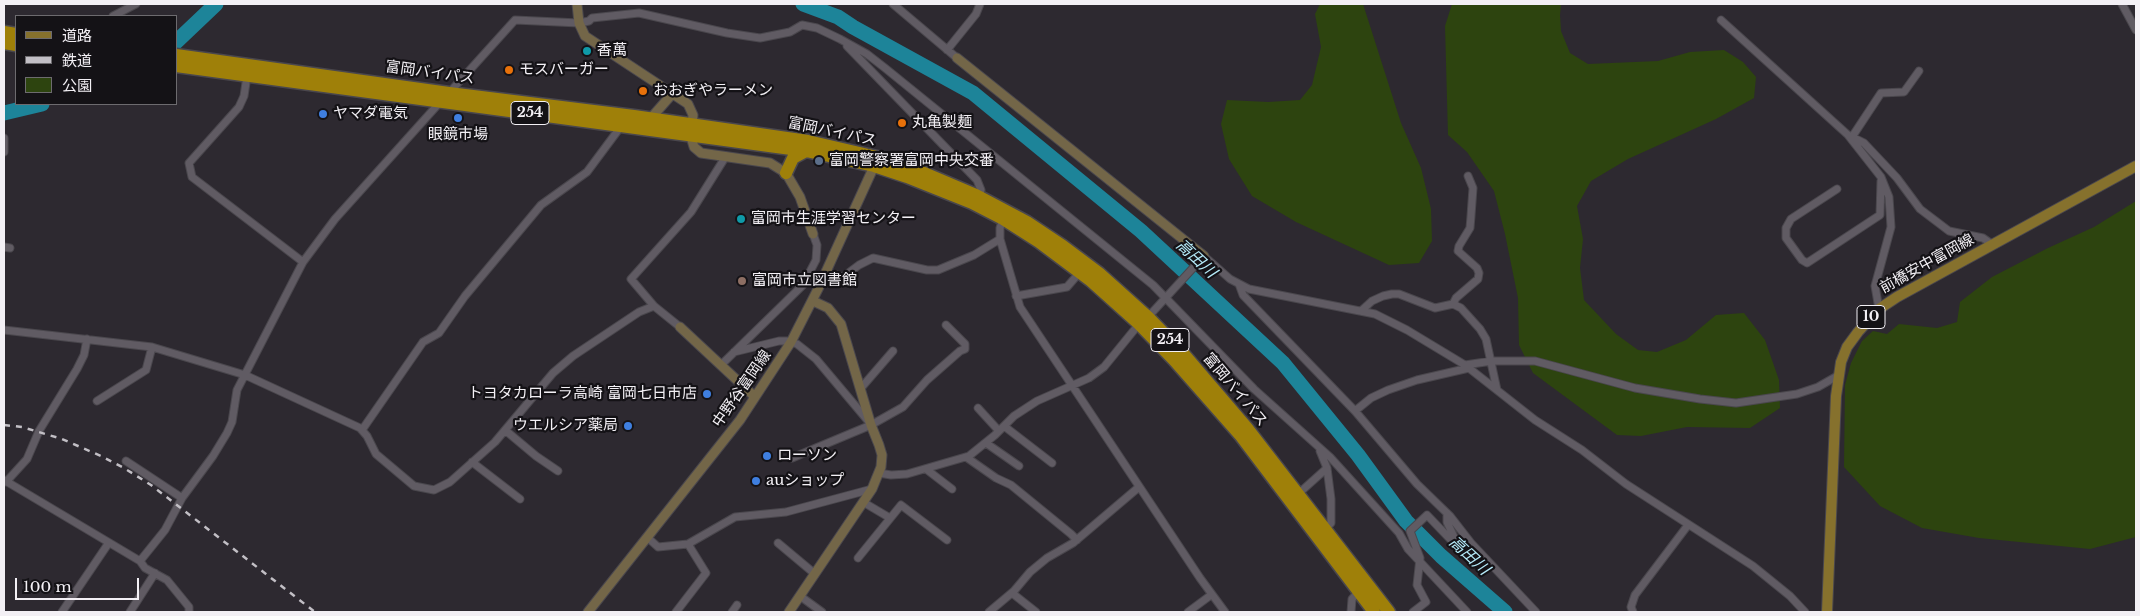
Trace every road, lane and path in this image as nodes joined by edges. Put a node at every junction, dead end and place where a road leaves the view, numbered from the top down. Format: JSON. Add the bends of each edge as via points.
{"nodes":[{"id":1,"x":136,"y":4,"type":"edge"},
{"id":2,"x":578,"y":4,"type":"edge"},
{"id":3,"x":893,"y":4,"type":"edge"},
{"id":4,"x":980,"y":4,"type":"edge"},
{"id":5,"x":2122,"y":4,"type":"edge"},
{"id":6,"x":115,"y":15,"type":"edge"},
{"id":7,"x":1721,"y":20,"type":"dead end"},
{"id":8,"x":579,"y":21,"type":"junction"},
{"id":9,"x":2136,"y":30,"type":"edge"},
{"id":10,"x":840,"y":39,"type":"junction"},
{"id":11,"x":947,"y":50,"type":"junction"},
{"id":12,"x":178,"y":55,"type":"edge"},
{"id":13,"x":957,"y":58,"type":"joint"},
{"id":14,"x":180,"y":67,"type":"edge"},
{"id":15,"x":1919,"y":72,"type":"dead end"},
{"id":16,"x":247,"y":76,"type":"junction"},
{"id":17,"x":673,"y":93,"type":"junction"},
{"id":18,"x":445,"y":97,"type":"junction"},
{"id":19,"x":651,"y":118,"type":"junction"},
{"id":20,"x":622,"y":126,"type":"junction"},
{"id":21,"x":692,"y":131,"type":"junction"},
{"id":22,"x":1850,"y":136,"type":"junction"},
{"id":23,"x":4,"y":139,"type":"edge"},
{"id":24,"x":4,"y":149,"type":"edge"},
{"id":25,"x":806,"y":151,"type":"junction"},
{"id":26,"x":726,"y":156,"type":"junction"},
{"id":27,"x":876,"y":162,"type":"junction"},
{"id":28,"x":2136,"y":166,"type":"edge"},
{"id":29,"x":786,"y":173,"type":"junction"},
{"id":30,"x":1468,"y":176,"type":"dead end"},
{"id":31,"x":1881,"y":177,"type":"junction"},
{"id":32,"x":1837,"y":189,"type":"dead end"},
{"id":33,"x":979,"y":196,"type":"junction"},
{"id":34,"x":1003,"y":219,"type":"junction"},
{"id":35,"x":814,"y":234,"type":"joint"},
{"id":36,"x":1000,"y":239,"type":"junction"},
{"id":37,"x":1993,"y":244,"type":"junction"},
{"id":38,"x":1202,"y":258,"type":"junction"},
{"id":39,"x":303,"y":262,"type":"junction"},
{"id":40,"x":826,"y":272,"type":"junction"},
{"id":41,"x":1080,"y":272,"type":"junction"},
{"id":42,"x":1239,"y":284,"type":"junction"},
{"id":43,"x":1016,"y":296,"type":"junction"},
{"id":44,"x":1166,"y":298,"type":"junction"},
{"id":45,"x":813,"y":301,"type":"junction"},
{"id":46,"x":1453,"y":304,"type":"junction"},
{"id":47,"x":654,"y":306,"type":"junction"},
{"id":48,"x":1879,"y":309,"type":"junction"},
{"id":49,"x":1361,"y":311,"type":"junction"},
{"id":50,"x":1144,"y":320,"type":"junction"},
{"id":51,"x":946,"y":325,"type":"dead end"},
{"id":52,"x":680,"y":327,"type":"joint"},
{"id":53,"x":4,"y":330,"type":"edge"},
{"id":54,"x":88,"y":339,"type":"junction"},
{"id":55,"x":791,"y":342,"type":"junction"},
{"id":56,"x":152,"y":347,"type":"junction"},
{"id":57,"x":894,"y":351,"type":"dead end"},
{"id":58,"x":734,"y":352,"type":"junction"},
{"id":59,"x":1492,"y":361,"type":"junction"},
{"id":60,"x":721,"y":366,"type":"junction"},
{"id":61,"x":1467,"y":367,"type":"junction"},
{"id":62,"x":245,"y":375,"type":"junction"},
{"id":63,"x":1839,"y":375,"type":"junction"},
{"id":64,"x":1072,"y":386,"type":"junction"},
{"id":65,"x":861,"y":388,"type":"junction"},
{"id":66,"x":1498,"y":390,"type":"junction"},
{"id":67,"x":755,"y":397,"type":"junction"},
{"id":68,"x":96,"y":401,"type":"dead end"},
{"id":69,"x":978,"y":408,"type":"dead end"},
{"id":70,"x":1355,"y":411,"type":"junction"},
{"id":71,"x":871,"y":425,"type":"junction"},
{"id":72,"x":1001,"y":429,"type":"junction"},
{"id":73,"x":362,"y":430,"type":"junction"},
{"id":74,"x":505,"y":430,"type":"junction"},
{"id":75,"x":986,"y":442,"type":"junction"},
{"id":76,"x":1318,"y":447,"type":"junction"},
{"id":77,"x":966,"y":457,"type":"junction"},
{"id":78,"x":792,"y":458,"type":"dead end"},
{"id":79,"x":126,"y":461,"type":"dead end"},
{"id":80,"x":472,"y":462,"type":"junction"},
{"id":81,"x":1052,"y":463,"type":"dead end"},
{"id":82,"x":1020,"y":466,"type":"dead end"},
{"id":83,"x":1327,"y":468,"type":"junction"},
{"id":84,"x":926,"y":469,"type":"junction"},
{"id":85,"x":558,"y":471,"type":"dead end"},
{"id":86,"x":879,"y":472,"type":"junction"},
{"id":87,"x":5,"y":481,"type":"edge"},
{"id":88,"x":1139,"y":487,"type":"junction"},
{"id":89,"x":872,"y":489,"type":"junction"},
{"id":90,"x":952,"y":490,"type":"dead end"},
{"id":91,"x":1298,"y":494,"type":"junction"},
{"id":92,"x":182,"y":498,"type":"junction"},
{"id":93,"x":520,"y":499,"type":"dead end"},
{"id":94,"x":864,"y":502,"type":"junction"},
{"id":95,"x":1447,"y":513,"type":"junction"},
{"id":96,"x":890,"y":518,"type":"junction"},
{"id":97,"x":1688,"y":525,"type":"junction"},
{"id":98,"x":1325,"y":529,"type":"junction"},
{"id":99,"x":647,"y":537,"type":"junction"},
{"id":100,"x":947,"y":540,"type":"dead end"},
{"id":101,"x":1077,"y":540,"type":"junction"},
{"id":102,"x":108,"y":544,"type":"junction"},
{"id":103,"x":688,"y":544,"type":"junction"},
{"id":104,"x":778,"y":544,"type":"dead end"},
{"id":105,"x":858,"y":558,"type":"dead end"},
{"id":106,"x":1420,"y":560,"type":"junction"},
{"id":107,"x":140,"y":561,"type":"junction"},
{"id":108,"x":155,"y":573,"type":"junction"},
{"id":109,"x":815,"y":574,"type":"junction"},
{"id":110,"x":1359,"y":591,"type":"junction"},
{"id":111,"x":1012,"y":593,"type":"junction"},
{"id":112,"x":1211,"y":595,"type":"junction"},
{"id":113,"x":800,"y":596,"type":"junction"},
{"id":114,"x":737,"y":605,"type":"dead end"},
{"id":115,"x":62,"y":612,"type":"edge"},
{"id":116,"x":130,"y":612,"type":"edge"},
{"id":117,"x":190,"y":612,"type":"edge"},
{"id":118,"x":588,"y":612,"type":"edge"},
{"id":119,"x":676,"y":612,"type":"edge"},
{"id":120,"x":732,"y":612,"type":"edge"},
{"id":121,"x":789,"y":612,"type":"edge"},
{"id":122,"x":822,"y":612,"type":"edge"},
{"id":123,"x":989,"y":612,"type":"edge"},
{"id":124,"x":1036,"y":612,"type":"edge"},
{"id":125,"x":1188,"y":612,"type":"edge"},
{"id":126,"x":1225,"y":612,"type":"edge"},
{"id":127,"x":1351,"y":612,"type":"edge"},
{"id":128,"x":1374,"y":612,"type":"edge"},
{"id":129,"x":1389,"y":612,"type":"edge"},
{"id":130,"x":1413,"y":612,"type":"edge"},
{"id":131,"x":1467,"y":612,"type":"edge"},
{"id":132,"x":1536,"y":612,"type":"edge"},
{"id":133,"x":1633,"y":612,"type":"edge"},
{"id":134,"x":1805,"y":612,"type":"edge"},
{"id":135,"x":1828,"y":612,"type":"edge"}],
"edges":[{"from":1,"to":6,"type":"street"},
{"from":2,"to":8,"type":"street"},
{"from":3,"to":11,"type":"street"},
{"from":4,"to":11,"type":"street","via":[[976,14]]},
{"from":5,"to":9,"type":"street"},
{"from":7,"to":22,"type":"street"},
{"from":8,"to":10,"type":"street","via":[[638,13],[760,38],[790,32],[802,25]]},
{"from":8,"to":17,"type":"street","via":[[585,36],[595,44]]},
{"from":8,"to":18,"type":"street","via":[[515,20]]},
{"from":10,"to":33,"type":"street","via":[[977,180],[981,190]]},
{"from":10,"to":44,"type":"street","via":[[867,54],[937,109]]},
{"from":11,"to":13,"type":"street"},
{"from":12,"to":18,"type":"highway","name":"富岡バイパス","number":"254"},
{"from":13,"to":38,"type":"street"},
{"from":14,"to":16,"type":"highway","name":"富岡バイパス","number":"254"},
{"from":15,"to":22,"type":"street","via":[[1904,92],[1881,93]]},
{"from":16,"to":18,"type":"highway","name":"富岡バイパス","number":"254"},
{"from":16,"to":39,"type":"street","via":[[239,107],[190,163],[192,177]]},
{"from":17,"to":19,"type":"street"},
{"from":17,"to":21,"type":"street","via":[[691,108],[694,115]]},
{"from":18,"to":19,"type":"highway","name":"富岡バイパス","number":"254"},
{"from":18,"to":20,"type":"highway","name":"富岡バイパス","number":"254"},
{"from":18,"to":39,"type":"street","via":[[335,219]]},
{"from":19,"to":21,"type":"highway","name":"富岡バイパス","number":"254"},
{"from":20,"to":21,"type":"highway","name":"富岡バイパス","number":"254"},
{"from":20,"to":73,"type":"street","via":[[587,172],[541,205],[465,296],[439,333],[423,342]]},
{"from":21,"to":25,"type":"highway","name":"富岡バイパス","number":"254"},
{"from":21,"to":26,"type":"street","via":[[694,147],[701,153]]},
{"from":21,"to":27,"type":"highway","name":"富岡バイパス","number":"254","via":[[808,141]]},
{"from":22,"to":31,"type":"street"},
{"from":22,"to":37,"type":"street","via":[[1864,143],[1920,209],[1949,231],[1983,238]]},
{"from":23,"to":24,"type":"street"},
{"from":25,"to":27,"type":"highway","name":"富岡バイパス","number":"254"},
{"from":25,"to":29,"type":"highway","via":[[793,158]]},
{"from":26,"to":29,"type":"street","via":[[770,163]]},
{"from":26,"to":47,"type":"street","via":[[691,212],[631,279]]},
{"from":27,"to":33,"type":"highway","name":"富岡バイパス","number":"254","via":[[910,167]]},
{"from":27,"to":34,"type":"highway","name":"富岡バイパス","number":"254"},
{"from":27,"to":40,"type":"street","name":"中野谷富岡線"},
{"from":28,"to":37,"type":"main road","name":"前橋安中富岡線","number":"10"},
{"from":29,"to":35,"type":"street","via":[[800,197]]},
{"from":30,"to":46,"type":"street","via":[[1473,188],[1470,228],[1458,251],[1479,273],[1478,279]]},
{"from":31,"to":32,"type":"street","via":[[1880,215],[1807,263],[1786,238],[1786,228],[1792,219]]},
{"from":31,"to":48,"type":"street","via":[[1889,197],[1892,226],[1875,286]]},
{"from":33,"to":50,"type":"highway","name":"富岡バイパス","number":"254","via":[[1027,222],[1099,273]]},
{"from":34,"to":36,"type":"street"},
{"from":34,"to":41,"type":"highway","name":"富岡バイパス","number":"254"},
{"from":35,"to":58,"type":"street","via":[[817,253],[807,280]]},
{"from":36,"to":40,"type":"street","via":[[974,255],[938,270],[873,258],[843,277]]},
{"from":36,"to":43,"type":"street"},
{"from":37,"to":48,"type":"main road","name":"前橋安中富岡線","number":"10"},
{"from":38,"to":42,"type":"street"},
{"from":38,"to":44,"type":"street"},
{"from":39,"to":62,"type":"street"},
{"from":40,"to":45,"type":"street","name":"中野谷富岡線"},
{"from":41,"to":43,"type":"street","via":[[1067,287]]},
{"from":41,"to":50,"type":"highway","name":"富岡バイパス","number":"254"},
{"from":42,"to":49,"type":"street","via":[[1250,289]]},
{"from":42,"to":70,"type":"street","via":[[1244,295]]},
{"from":43,"to":64,"type":"street"},
{"from":44,"to":50,"type":"street"},
{"from":44,"to":76,"type":"street","via":[[1254,389]]},
{"from":45,"to":55,"type":"street","name":"中野谷富岡線"},
{"from":45,"to":65,"type":"street","via":[[828,308],[841,324]]},
{"from":46,"to":49,"type":"street","via":[[1435,308],[1392,294],[1372,301]]},
{"from":46,"to":59,"type":"street","via":[[1480,329]]},
{"from":47,"to":52,"type":"street"},
{"from":47,"to":74,"type":"street","via":[[639,312],[573,356],[553,373]]},
{"from":48,"to":63,"type":"main road","name":"前橋安中富岡線","number":"10","via":[[1847,347]]},
{"from":49,"to":61,"type":"street","via":[[1390,321]]},
{"from":50,"to":64,"type":"street","via":[[1104,367]]},
{"from":50,"to":91,"type":"highway","name":"富岡バイパス","number":"254","via":[[1214,390]]},
{"from":50,"to":110,"type":"highway","name":"富岡バイパス","number":"254","via":[[1240,435]]},
{"from":51,"to":71,"type":"street","via":[[965,344],[965,349],[927,380],[903,407]]},
{"from":52,"to":60,"type":"street"},
{"from":53,"to":54,"type":"street"},
{"from":54,"to":56,"type":"street"},
{"from":54,"to":87,"type":"street","via":[[77,369],[39,431],[27,459]]},
{"from":55,"to":58,"type":"street","via":[[779,341]]},
{"from":55,"to":67,"type":"street","name":"中野谷富岡線"},
{"from":55,"to":71,"type":"street","via":[[810,353]]},
{"from":56,"to":62,"type":"street"},
{"from":56,"to":68,"type":"street","via":[[146,370]]},
{"from":57,"to":65,"type":"street"},
{"from":58,"to":60,"type":"street"},
{"from":59,"to":61,"type":"street"},
{"from":59,"to":63,"type":"street","via":[[1535,360],[1634,388],[1736,403],[1798,394]]},
{"from":59,"to":66,"type":"street"},
{"from":60,"to":67,"type":"street"},
{"from":61,"to":66,"type":"street"},
{"from":61,"to":70,"type":"street","via":[[1388,390]]},
{"from":62,"to":73,"type":"street"},
{"from":62,"to":92,"type":"street","via":[[237,390],[227,433]]},
{"from":63,"to":135,"type":"main road","name":"前橋安中富岡線","number":"10"},
{"from":64,"to":72,"type":"street","via":[[1037,401]]},
{"from":64,"to":88,"type":"street"},
{"from":65,"to":71,"type":"street"},
{"from":66,"to":97,"type":"street","via":[[1535,420]]},
{"from":67,"to":99,"type":"street","name":"中野谷富岡線"},
{"from":69,"to":72,"type":"street"},
{"from":70,"to":95,"type":"street","via":[[1417,484]]},
{"from":71,"to":78,"type":"street"},
{"from":71,"to":86,"type":"street","via":[[882,455]]},
{"from":72,"to":75,"type":"street"},
{"from":72,"to":81,"type":"street"},
{"from":73,"to":80,"type":"street","via":[[376,454],[414,486],[434,490],[450,482]]},
{"from":74,"to":80,"type":"street"},
{"from":74,"to":85,"type":"street"},
{"from":75,"to":77,"type":"street"},
{"from":75,"to":82,"type":"street"},
{"from":76,"to":83,"type":"street"},
{"from":76,"to":106,"type":"street","via":[[1399,533],[1408,549]]},
{"from":77,"to":84,"type":"street"},
{"from":77,"to":101,"type":"street","via":[[1011,485]]},
{"from":79,"to":92,"type":"street"},
{"from":80,"to":93,"type":"street"},
{"from":83,"to":91,"type":"street"},
{"from":83,"to":98,"type":"street","via":[[1331,523]]},
{"from":84,"to":86,"type":"street","via":[[907,474]]},
{"from":84,"to":90,"type":"street"},
{"from":86,"to":89,"type":"street"},
{"from":87,"to":102,"type":"street"},
{"from":88,"to":101,"type":"street"},
{"from":88,"to":112,"type":"street"},
{"from":89,"to":94,"type":"street"},
{"from":89,"to":103,"type":"street","via":[[786,512],[735,517]]},
{"from":91,"to":98,"type":"highway","name":"富岡バイパス","number":"254"},
{"from":92,"to":107,"type":"street","via":[[165,530]]},
{"from":94,"to":96,"type":"street"},
{"from":94,"to":109,"type":"street"},
{"from":95,"to":106,"type":"street","via":[[1447,522],[1454,537],[1452,541],[1427,515],[1410,531]]},
{"from":95,"to":132,"type":"street"},
{"from":96,"to":100,"type":"street","via":[[901,505]]},
{"from":96,"to":105,"type":"street"},
{"from":97,"to":133,"type":"street","via":[[1635,595],[1631,607]]},
{"from":97,"to":134,"type":"street","via":[[1753,566]]},
{"from":98,"to":129,"type":"highway","name":"富岡バイパス","number":"254"},
{"from":99,"to":103,"type":"street","via":[[658,547]]},
{"from":99,"to":118,"type":"street","name":"中野谷富岡線"},
{"from":101,"to":111,"type":"street","via":[[1047,558]]},
{"from":102,"to":107,"type":"street"},
{"from":102,"to":115,"type":"street"},
{"from":103,"to":119,"type":"street","via":[[706,573]]},
{"from":104,"to":109,"type":"street"},
{"from":106,"to":130,"type":"street","via":[[1417,585],[1426,602]]},
{"from":106,"to":131,"type":"street"},
{"from":107,"to":108,"type":"street"},
{"from":108,"to":116,"type":"street"},
{"from":108,"to":117,"type":"street","via":[[167,580]]},
{"from":109,"to":113,"type":"street"},
{"from":110,"to":127,"type":"street","via":[[1352,599]]},
{"from":110,"to":128,"type":"highway","name":"富岡バイパス","number":"254"},
{"from":111,"to":123,"type":"street"},
{"from":111,"to":124,"type":"street"},
{"from":112,"to":125,"type":"street"},
{"from":112,"to":126,"type":"street"},
{"from":113,"to":121,"type":"street"},
{"from":113,"to":122,"type":"street"},
{"from":114,"to":120,"type":"street"}]}
